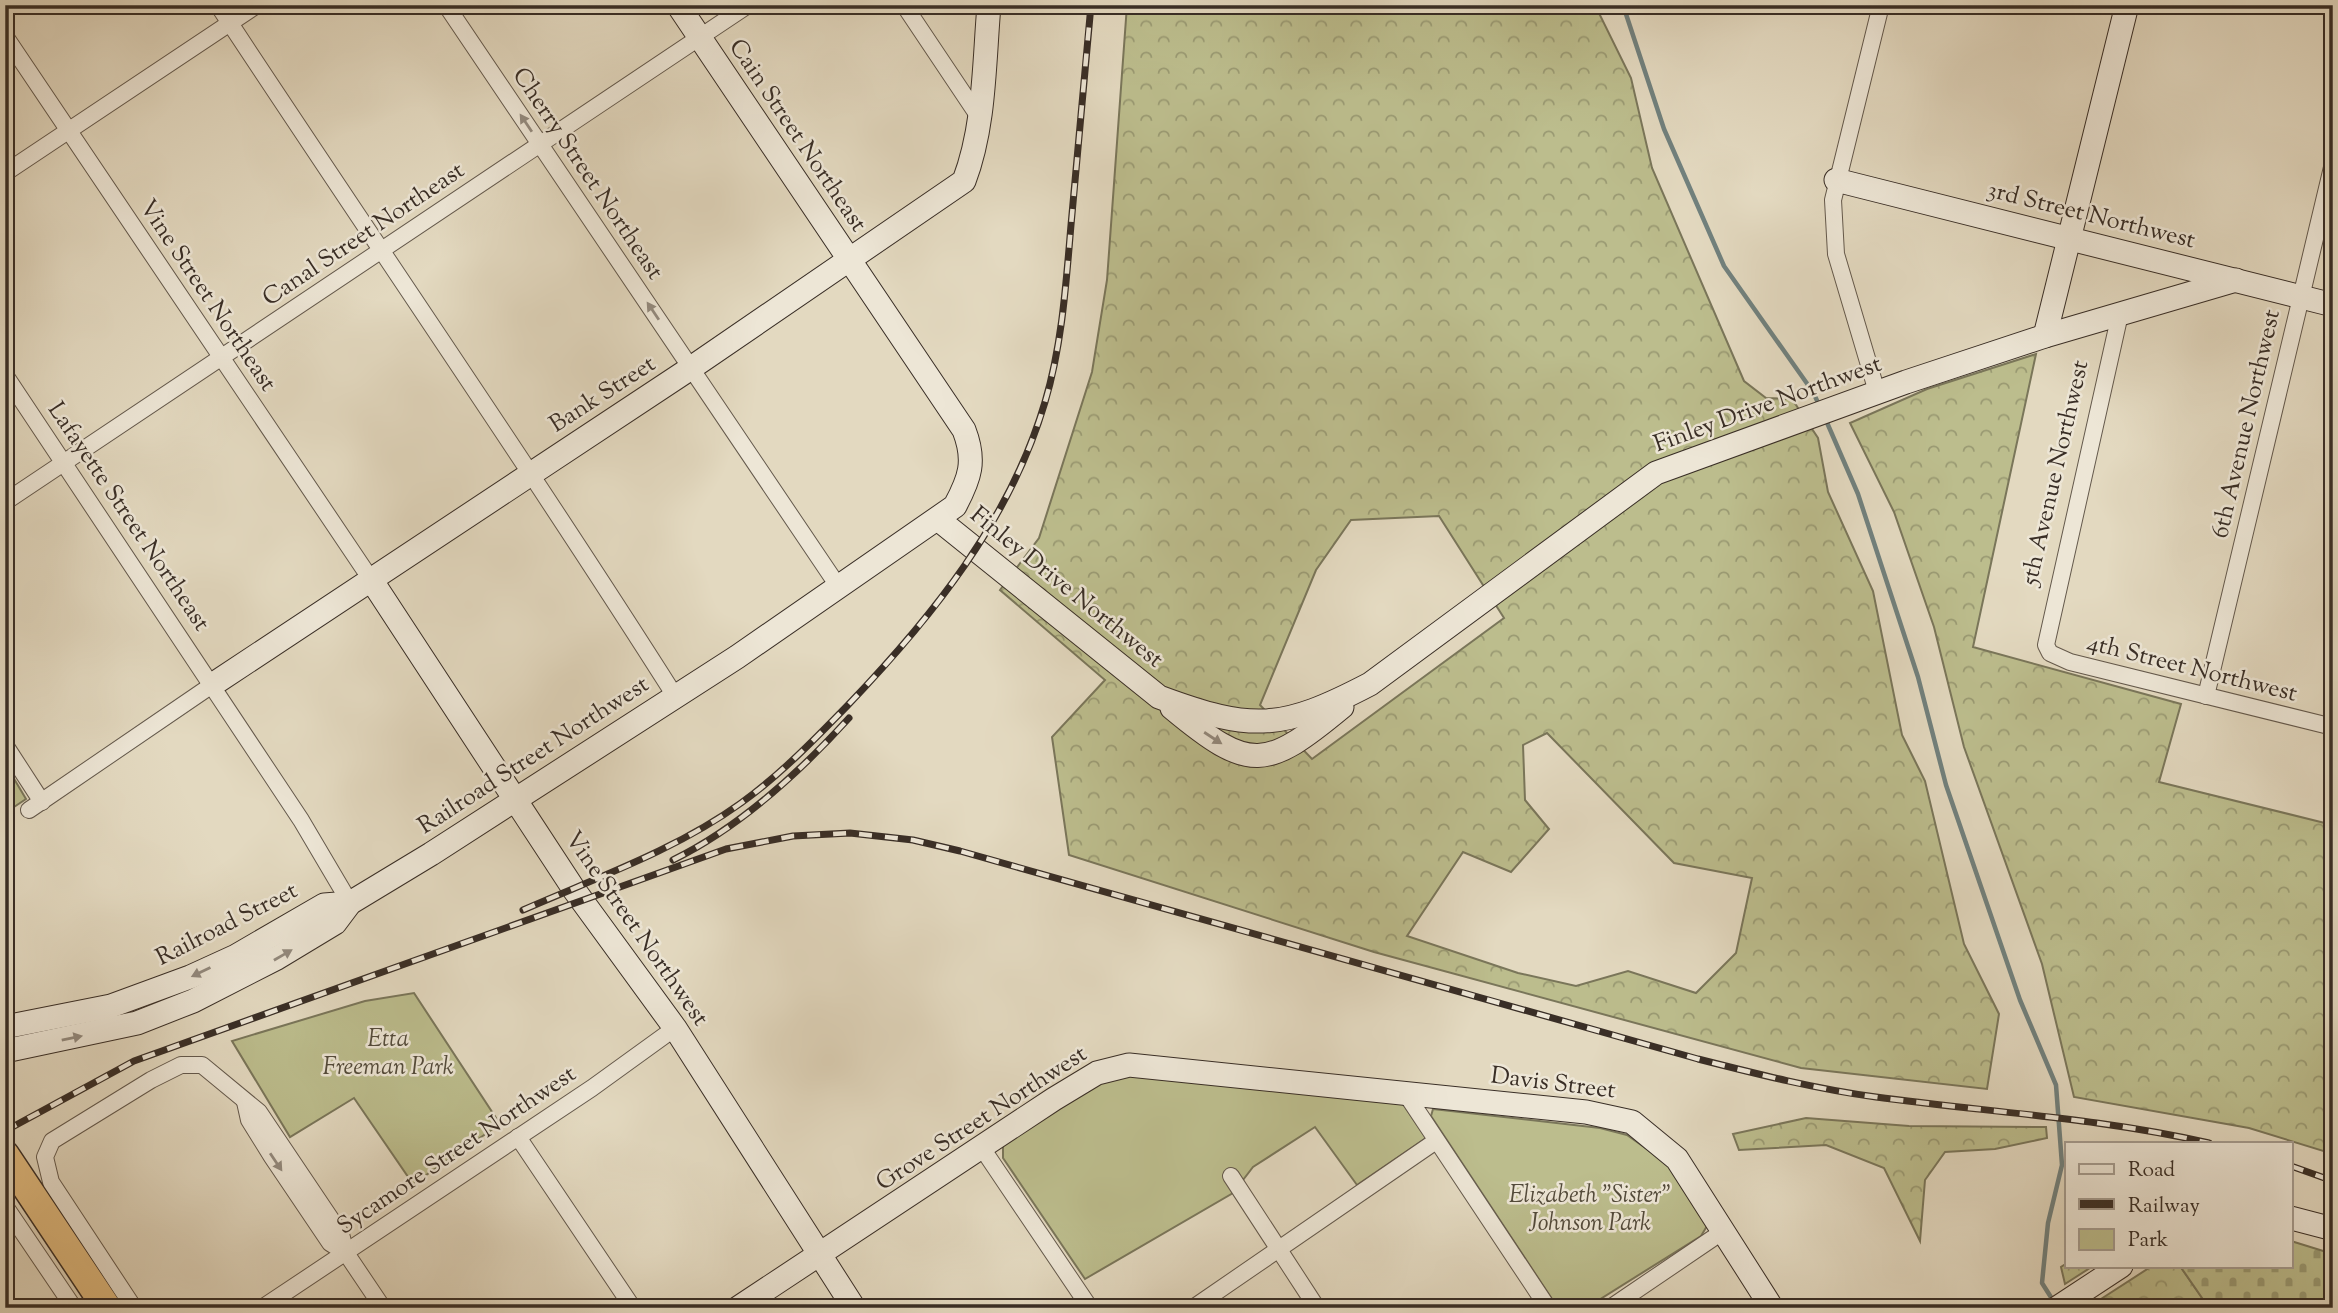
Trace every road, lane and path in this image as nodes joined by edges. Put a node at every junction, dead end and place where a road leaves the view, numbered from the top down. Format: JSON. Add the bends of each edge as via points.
{"nodes":[{"id":1,"x":218,"y":5,"type":"edge"},
{"id":2,"x":257,"y":5,"type":"edge"},
{"id":3,"x":446,"y":5,"type":"edge"},
{"id":4,"x":678,"y":5,"type":"edge"},
{"id":5,"x":748,"y":5,"type":"edge"},
{"id":6,"x":904,"y":5,"type":"edge"},
{"id":7,"x":989,"y":5,"type":"edge"},
{"id":8,"x":1881,"y":5,"type":"edge"},
{"id":9,"x":2127,"y":5,"type":"edge"},
{"id":10,"x":229,"y":23,"type":"junction"},
{"id":11,"x":5,"y":36,"type":"edge"},
{"id":12,"x":700,"y":37,"type":"junction"},
{"id":13,"x":979,"y":117,"type":"junction"},
{"id":14,"x":69,"y":130,"type":"junction"},
{"id":15,"x":540,"y":144,"type":"junction"},
{"id":16,"x":2333,"y":163,"type":"edge"},
{"id":17,"x":5,"y":173,"type":"edge"},
{"id":18,"x":1836,"y":180,"type":"junction"},
{"id":19,"x":2068,"y":238,"type":"junction"},
{"id":20,"x":380,"y":252,"type":"junction"},
{"id":21,"x":849,"y":261,"type":"junction"},
{"id":22,"x":2236,"y":280,"type":"junction"},
{"id":23,"x":2300,"y":297,"type":"junction"},
{"id":24,"x":2333,"y":305,"type":"edge"},
{"id":25,"x":2120,"y":314,"type":"junction"},
{"id":26,"x":2045,"y":336,"type":"junction"},
{"id":27,"x":222,"y":358,"type":"junction"},
{"id":28,"x":691,"y":368,"type":"junction"},
{"id":29,"x":5,"y":374,"type":"edge"},
{"id":30,"x":1877,"y":392,"type":"junction"},
{"id":31,"x":939,"y":393,"type":"joint"},
{"id":32,"x":65,"y":465,"type":"junction"},
{"id":33,"x":532,"y":473,"type":"junction"},
{"id":34,"x":5,"y":502,"type":"edge"},
{"id":35,"x":939,"y":520,"type":"junction"},
{"id":36,"x":372,"y":582,"type":"junction"},
{"id":37,"x":838,"y":586,"type":"junction"},
{"id":38,"x":2046,"y":645,"type":"joint"},
{"id":39,"x":1370,"y":684,"type":"junction"},
{"id":40,"x":212,"y":685,"type":"junction"},
{"id":41,"x":675,"y":696,"type":"junction"},
{"id":42,"x":2206,"y":696,"type":"junction"},
{"id":43,"x":1159,"y":697,"type":"junction"},
{"id":44,"x":2333,"y":727,"type":"edge"},
{"id":45,"x":5,"y":746,"type":"edge"},
{"id":46,"x":517,"y":800,"type":"junction"},
{"id":47,"x":350,"y":903,"type":"junction"},
{"id":48,"x":5,"y":1027,"type":"edge"},
{"id":49,"x":675,"y":1028,"type":"junction"},
{"id":50,"x":5,"y":1051,"type":"edge"},
{"id":51,"x":1406,"y":1094,"type":"junction"},
{"id":52,"x":518,"y":1137,"type":"junction"},
{"id":53,"x":1436,"y":1142,"type":"junction"},
{"id":54,"x":982,"y":1148,"type":"junction"},
{"id":55,"x":8,"y":1158,"type":"edge"},
{"id":56,"x":1231,"y":1176,"type":"dead end"},
{"id":57,"x":5,"y":1206,"type":"edge"},
{"id":58,"x":2292,"y":1218,"type":"edge"},
{"id":59,"x":2333,"y":1229,"type":"edge"},
{"id":60,"x":1722,"y":1232,"type":"junction"},
{"id":61,"x":1279,"y":1250,"type":"junction"},
{"id":62,"x":346,"y":1254,"type":"junction"},
{"id":63,"x":819,"y":1256,"type":"junction"},
{"id":64,"x":2118,"y":1268,"type":"edge"},
{"id":65,"x":74,"y":1308,"type":"edge"},
{"id":66,"x":107,"y":1308,"type":"edge"},
{"id":67,"x":134,"y":1308,"type":"edge"},
{"id":68,"x":262,"y":1308,"type":"edge"},
{"id":69,"x":383,"y":1308,"type":"edge"},
{"id":70,"x":633,"y":1308,"type":"edge"},
{"id":71,"x":738,"y":1308,"type":"edge"},
{"id":72,"x":854,"y":1308,"type":"edge"},
{"id":73,"x":1090,"y":1308,"type":"edge"},
{"id":74,"x":1193,"y":1308,"type":"edge"},
{"id":75,"x":1317,"y":1308,"type":"edge"},
{"id":76,"x":1548,"y":1308,"type":"edge"},
{"id":77,"x":1610,"y":1308,"type":"edge"},
{"id":78,"x":1772,"y":1308,"type":"edge"},
{"id":79,"x":2057,"y":1308,"type":"edge"}],
"edges":[{"from":1,"to":10,"type":"street"},
{"from":2,"to":10,"type":"street"},
{"from":15,"to":3,"type":"street","name":"Cherry Street Northeast","one_way":true},
{"from":4,"to":12,"type":"street","name":"Cain Street Northeast"},
{"from":5,"to":12,"type":"street","name":"Canal Street Northeast"},
{"from":6,"to":13,"type":"street"},
{"from":7,"to":13,"type":"street","name":"Bank Street"},
{"from":8,"to":18,"type":"street"},
{"from":9,"to":19,"type":"street","name":"5th Avenue Northwest"},
{"from":10,"to":14,"type":"street"},
{"from":10,"to":20,"type":"street"},
{"from":11,"to":14,"type":"street","name":"Vine Street Northeast"},
{"from":12,"to":15,"type":"street","name":"Canal Street Northeast"},
{"from":12,"to":21,"type":"street","name":"Cain Street Northeast"},
{"from":13,"to":21,"type":"street","name":"Bank Street","via":[[964,181]]},
{"from":14,"to":17,"type":"street"},
{"from":14,"to":27,"type":"street","name":"Vine Street Northeast"},
{"from":15,"to":20,"type":"street","name":"Canal Street Northeast"},
{"from":28,"to":15,"type":"street","name":"Cherry Street Northeast","one_way":true},
{"from":16,"to":23,"type":"street","name":"6th Avenue Northwest"},
{"from":18,"to":19,"type":"street","name":"3rd Street Northwest"},
{"from":18,"to":30,"type":"street","via":[[1836,254]]},
{"from":19,"to":22,"type":"street","name":"3rd Street Northwest"},
{"from":19,"to":26,"type":"street","name":"5th Avenue Northwest"},
{"from":20,"to":27,"type":"street","name":"Canal Street Northeast"},
{"from":20,"to":33,"type":"street"},
{"from":21,"to":28,"type":"street","name":"Bank Street"},
{"from":21,"to":31,"type":"street","name":"Cain Street Northeast"},
{"from":22,"to":23,"type":"street","name":"3rd Street Northwest"},
{"from":22,"to":25,"type":"street","name":"Finley Drive Northwest"},
{"from":23,"to":24,"type":"street","name":"3rd Street Northwest"},
{"from":23,"to":42,"type":"street","name":"6th Avenue Northwest"},
{"from":25,"to":26,"type":"street","name":"Finley Drive Northwest"},
{"from":25,"to":38,"type":"street","name":"5th Avenue Northwest"},
{"from":26,"to":30,"type":"street","name":"Finley Drive Northwest"},
{"from":27,"to":32,"type":"street","name":"Canal Street Northeast"},
{"from":27,"to":36,"type":"street","name":"Vine Street Northeast"},
{"from":28,"to":33,"type":"street","name":"Bank Street"},
{"from":28,"to":37,"type":"street","name":"Cherry Street Northeast"},
{"from":29,"to":32,"type":"street","name":"Lafayette Street Northeast"},
{"from":30,"to":39,"type":"street","name":"Finley Drive Northwest","via":[[1656,473]]},
{"from":31,"to":35,"type":"street","name":"Railroad Street Northwest","via":[[964,430],[972,463],[955,506]]},
{"from":32,"to":34,"type":"street","name":"Canal Street Northeast"},
{"from":32,"to":40,"type":"street","name":"Lafayette Street Northeast"},
{"from":33,"to":36,"type":"street","name":"Bank Street"},
{"from":33,"to":41,"type":"street"},
{"from":35,"to":37,"type":"street","name":"Railroad Street Northwest"},
{"from":35,"to":43,"type":"street","name":"Finley Drive Northwest"},
{"from":36,"to":40,"type":"street","name":"Bank Street"},
{"from":36,"to":46,"type":"street","name":"Vine Street Northwest"},
{"from":37,"to":41,"type":"street","name":"Railroad Street Northwest"},
{"from":38,"to":42,"type":"street","name":"4th Street Northwest","via":[[2059,658]]},
{"from":39,"to":43,"type":"street","name":"Finley Drive Northwest","via":[[1296,718],[1257,722],[1196,711]]},
{"from":43,"to":39,"type":"street","name":"Finley Drive Northwest","one_way":true,"via":[[1216,741],[1246,756],[1278,754]]},
{"from":40,"to":45,"type":"street","via":[[36,806]]},
{"from":40,"to":47,"type":"street","name":"Lafayette Street Northeast"},
{"from":41,"to":46,"type":"street","name":"Railroad Street Northwest"},
{"from":42,"to":44,"type":"street","name":"4th Street Northwest"},
{"from":46,"to":47,"type":"street","name":"Railroad Street Northwest"},
{"from":46,"to":49,"type":"street","name":"Vine Street Northwest","via":[[580,899]]},
{"from":47,"to":48,"type":"street","name":"Railroad Street","one_way":true,"via":[[324,905],[190,978],[111,1006]]},
{"from":50,"to":47,"type":"street","name":"Railroad Street Northwest","one_way":true,"via":[[137,1023],[193,1001],[335,923]]},
{"from":49,"to":52,"type":"street","name":"Sycamore Street Northwest"},
{"from":49,"to":63,"type":"street","name":"Vine Street Northwest"},
{"from":51,"to":53,"type":"street"},
{"from":51,"to":54,"type":"street","name":"Grove Street Northwest","via":[[1129,1065],[1097,1073]]},
{"from":51,"to":60,"type":"street","name":"Davis Street","via":[[1586,1112],[1632,1122],[1677,1159]]},
{"from":52,"to":62,"type":"street","name":"Sycamore Street Northwest"},
{"from":52,"to":70,"type":"street"},
{"from":53,"to":61,"type":"street"},
{"from":53,"to":76,"type":"street"},
{"from":54,"to":63,"type":"street","name":"Grove Street Northwest"},
{"from":54,"to":73,"type":"street"},
{"from":55,"to":66,"type":"highway"},
{"from":56,"to":61,"type":"street"},
{"from":57,"to":65,"type":"street"},
{"from":58,"to":59,"type":"street"},
{"from":60,"to":77,"type":"street"},
{"from":60,"to":78,"type":"street","name":"Davis Street"},
{"from":61,"to":74,"type":"street"},
{"from":61,"to":75,"type":"street"},
{"from":62,"to":67,"type":"street","via":[[341,1234],[259,1112],[202,1065],[181,1065],[52,1141],[46,1157],[51,1182]]},
{"from":62,"to":68,"type":"street","name":"Sycamore Street Northwest"},
{"from":62,"to":69,"type":"street"},
{"from":63,"to":71,"type":"street","name":"Grove Street Northwest"},
{"from":63,"to":72,"type":"street","name":"Vine Street Northwest"},
{"from":64,"to":79,"type":"street"}]}
